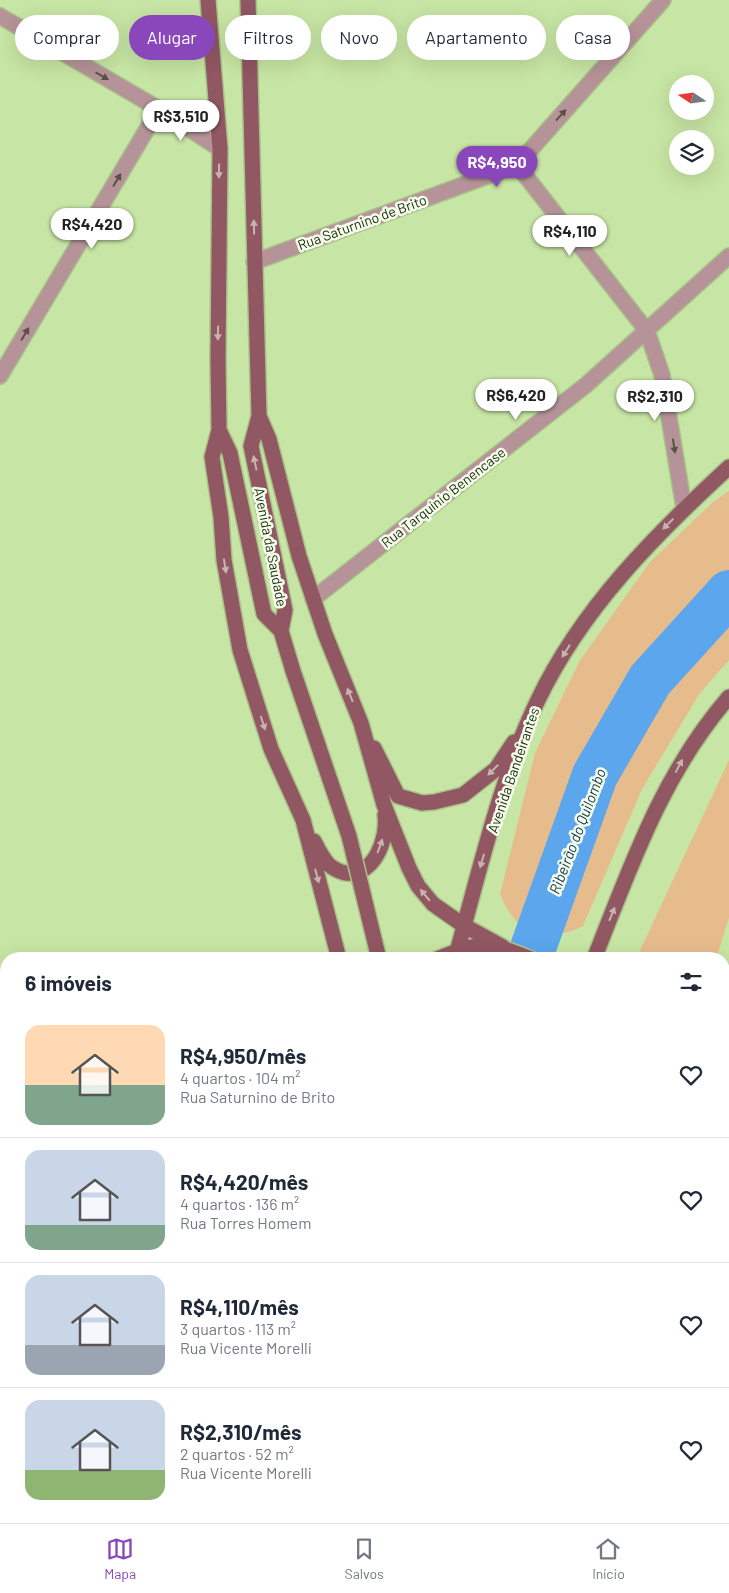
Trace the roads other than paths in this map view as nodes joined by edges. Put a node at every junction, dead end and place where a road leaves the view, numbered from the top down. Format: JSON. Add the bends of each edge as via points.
{"nodes":[{"id":1,"x":208,"y":0,"type":"edge"},
{"id":2,"x":248,"y":0,"type":"edge"},
{"id":3,"x":663,"y":0,"type":"edge"},
{"id":4,"x":0,"y":16,"type":"edge"},
{"id":5,"x":159,"y":109,"type":"junction"},
{"id":6,"x":220,"y":149,"type":"junction"},
{"id":7,"x":517,"y":165,"type":"junction"},
{"id":8,"x":729,"y":256,"type":"edge"},
{"id":9,"x":254,"y":262,"type":"junction"},
{"id":10,"x":646,"y":331,"type":"junction"},
{"id":11,"x":0,"y":376,"type":"edge"},
{"id":12,"x":259,"y":416,"type":"junction"},
{"id":13,"x":219,"y":430,"type":"junction"},
{"id":14,"x":729,"y":468,"type":"edge"},
{"id":15,"x":684,"y":508,"type":"junction"},
{"id":16,"x":313,"y":599,"type":"junction"},
{"id":17,"x":281,"y":631,"type":"junction"},
{"id":18,"x":729,"y":697,"type":"edge"},
{"id":19,"x":538,"y":700,"type":"junction"},
{"id":20,"x":361,"y":723,"type":"junction"},
{"id":21,"x":384,"y":805,"type":"junction"},
{"id":22,"x":303,"y":820,"type":"junction"},
{"id":23,"x":463,"y":926,"type":"junction"},
{"id":24,"x":509,"y":950,"type":"junction"},
{"id":25,"x":337,"y":952,"type":"edge"},
{"id":26,"x":377,"y":952,"type":"edge"},
{"id":27,"x":457,"y":952,"type":"edge"},
{"id":28,"x":463,"y":952,"type":"edge"},
{"id":29,"x":514,"y":952,"type":"edge"},
{"id":30,"x":597,"y":952,"type":"edge"}],
"edges":[{"from":1,"to":6,"type":"main road","name":"Avenida da Saudade"},
{"from":9,"to":2,"type":"main road","name":"Avenida da Saudade","one_way":true},
{"from":7,"to":3,"type":"street","name":"Rua Saturnino de Brito","one_way":true},
{"from":4,"to":5,"type":"street","one_way":true},
{"from":5,"to":6,"type":"street"},
{"from":11,"to":5,"type":"street","one_way":true},
{"from":6,"to":13,"type":"main road","name":"Avenida da Saudade","one_way":true},
{"from":7,"to":9,"type":"street","name":"Rua Saturnino de Brito"},
{"from":7,"to":10,"type":"street"},
{"from":8,"to":10,"type":"street","name":"Rua Tarquínio Benencase"},
{"from":9,"to":12,"type":"main road","name":"Avenida da Saudade"},
{"from":10,"to":15,"type":"street","one_way":true,"via":[[662,375]]},
{"from":10,"to":16,"type":"street","name":"Rua Tarquínio Benencase","via":[[586,385]]},
{"from":12,"to":16,"type":"main road","via":[[269,439]]},
{"from":17,"to":12,"type":"main road","name":"Avenida da Saudade","one_way":true,"via":[[285,610],[251,446]]},
{"from":13,"to":17,"type":"main road","name":"Avenida da Saudade","via":[[230,453],[264,614]]},
{"from":13,"to":22,"type":"main road","one_way":true,"via":[[212,457],[224,560],[240,650],[271,749]]},
{"from":14,"to":15,"type":"main road","name":"Avenida Bandeirantes"},
{"from":15,"to":19,"type":"main road","name":"Avenida Bandeirantes","one_way":true,"via":[[602,598],[565,652]]},
{"from":20,"to":16,"type":"main road","one_way":true},
{"from":17,"to":26,"type":"main road","bridge":true,"via":[[348,836]]},
{"from":30,"to":18,"type":"main road","one_way":true,"via":[[650,820],[684,758]]},
{"from":19,"to":20,"type":"main road","one_way":true,"via":[[496,768],[463,795],[434,802],[422,803],[398,796]]},
{"from":19,"to":23,"type":"main road","name":"Avenida Bandeirantes","one_way":true,"via":[[507,779]]},
{"from":20,"to":21,"type":"main road"},
{"from":22,"to":21,"type":"main road","one_way":true,"via":[[329,865],[339,871],[357,873],[373,861],[381,844],[386,822]]},
{"from":23,"to":21,"type":"main road","one_way":true,"via":[[433,904],[418,886]]},
{"from":22,"to":25,"type":"main road","one_way":true},
{"from":23,"to":24,"type":"main road"},
{"from":23,"to":27,"type":"main road","name":"Avenida Bandeirantes"},
{"from":24,"to":28,"type":"main road","via":[[479,945]]},
{"from":24,"to":29,"type":"main road"}]}
